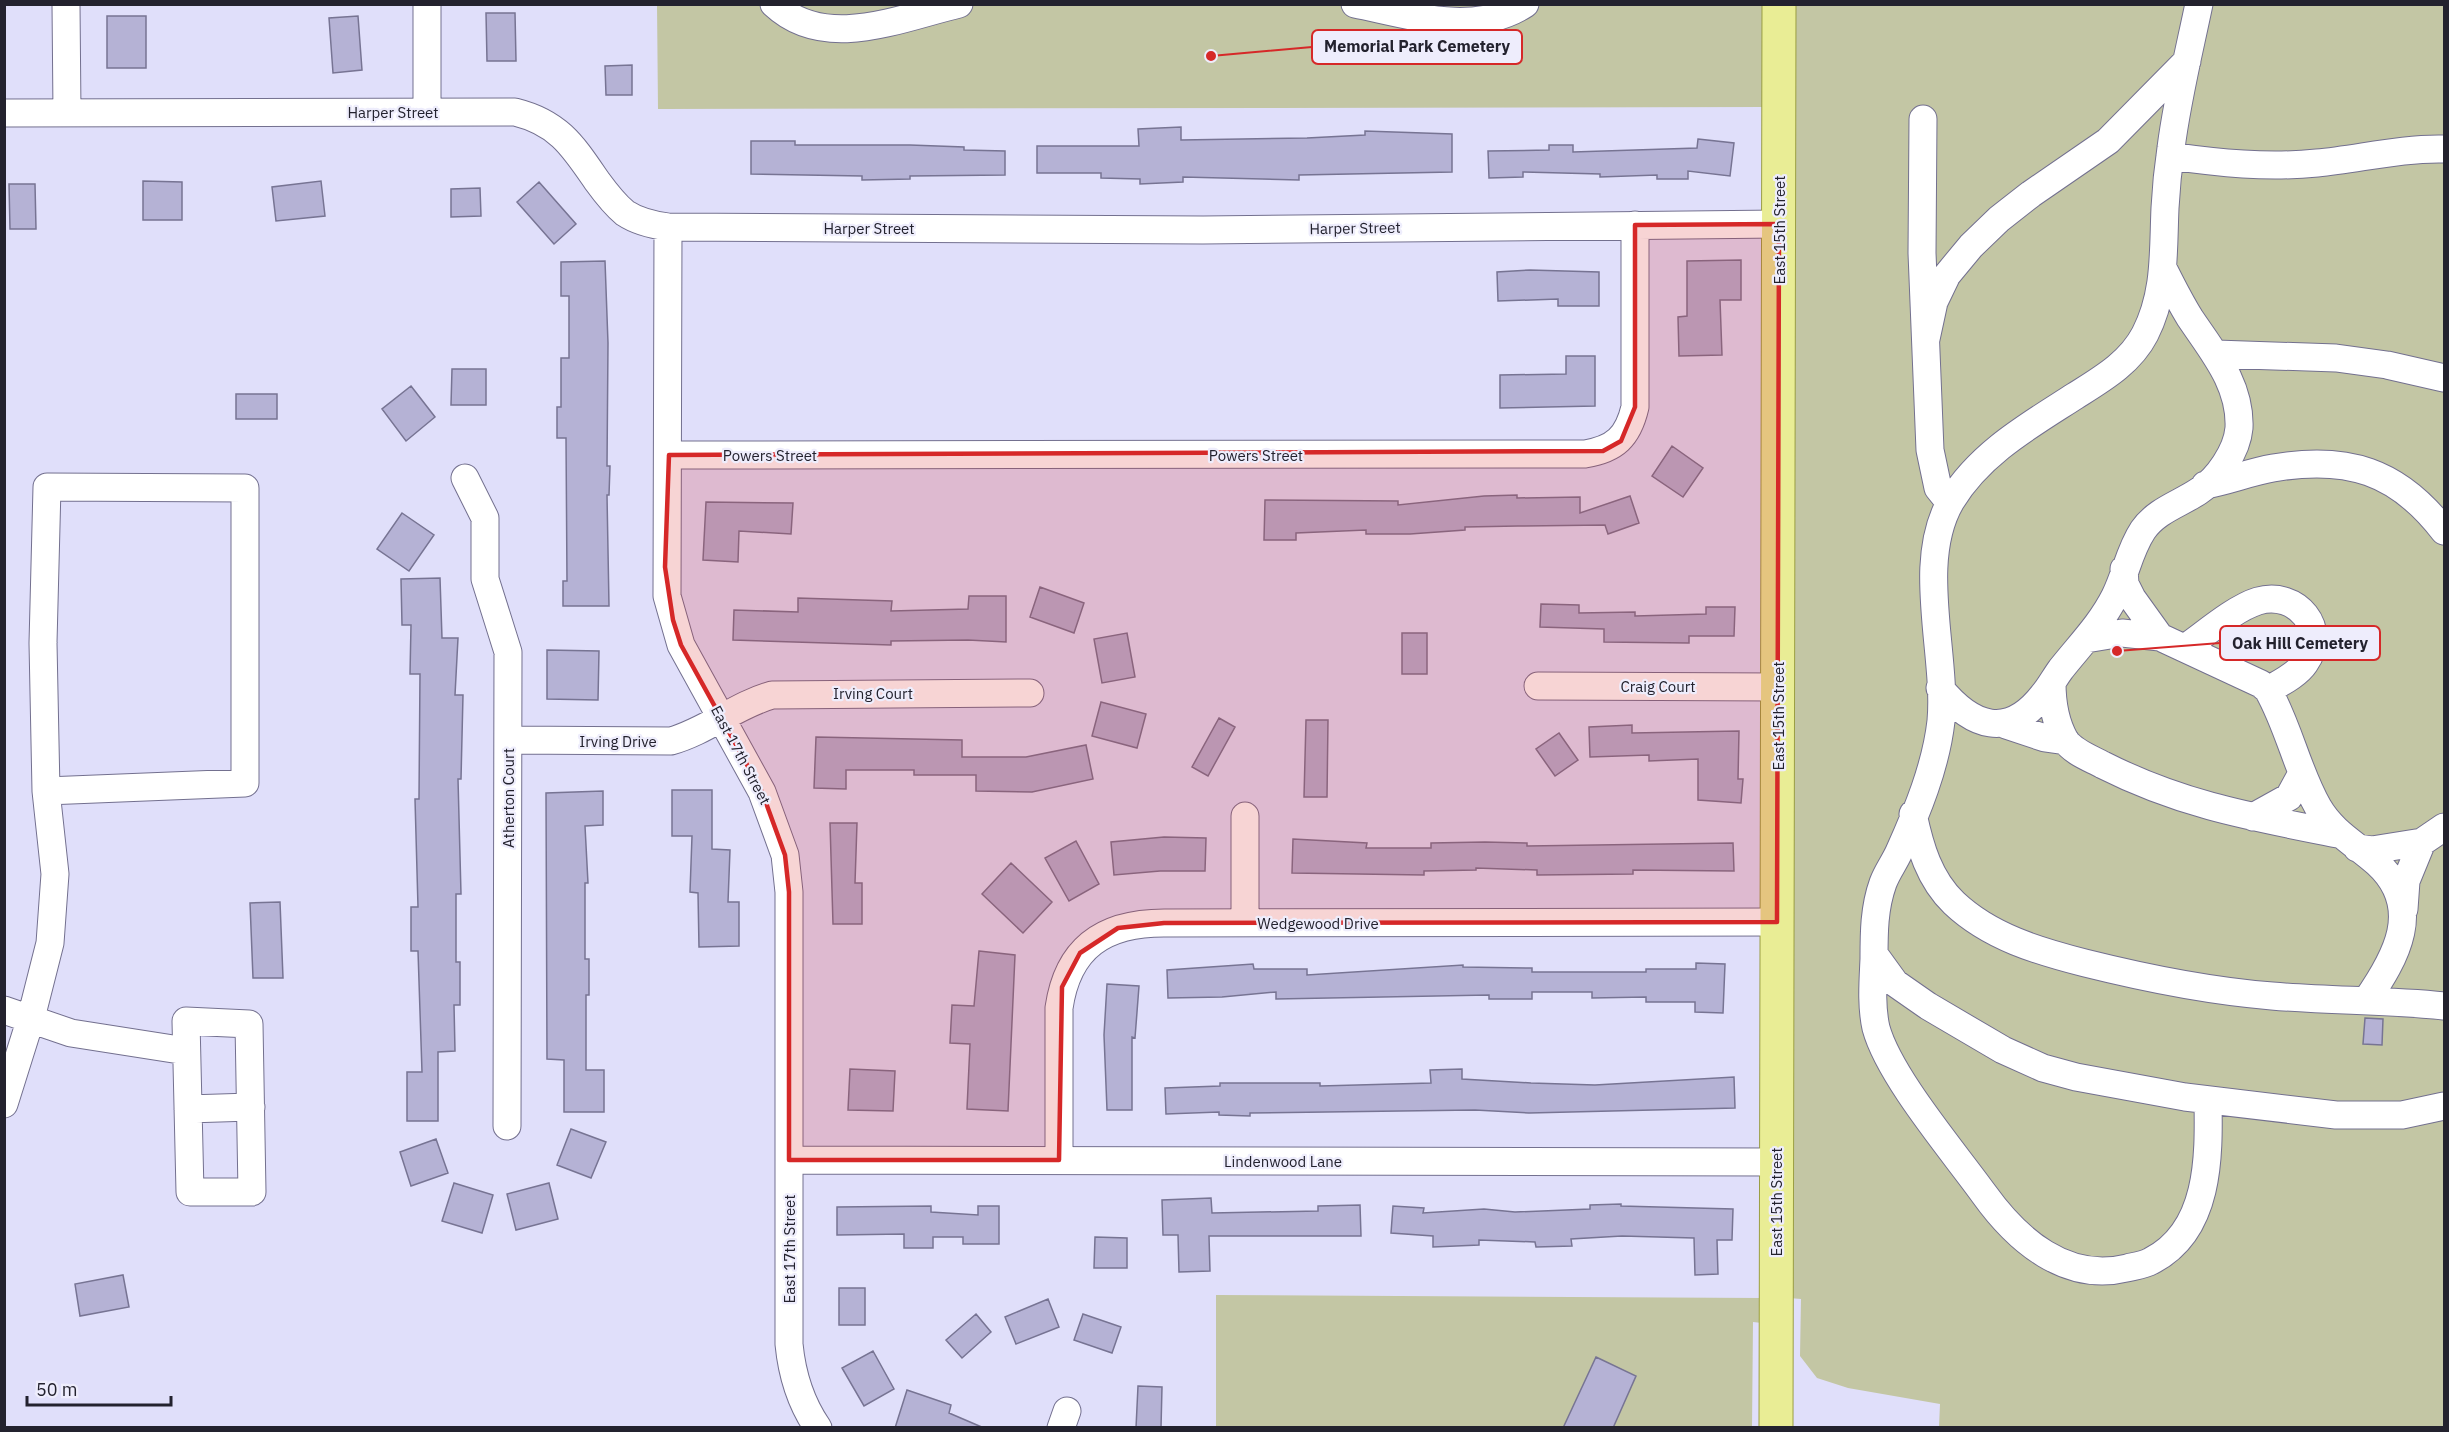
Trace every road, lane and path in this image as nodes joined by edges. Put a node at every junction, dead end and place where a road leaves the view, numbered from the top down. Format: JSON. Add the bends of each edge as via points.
{"nodes":[{"id":1,"x":66,"y":4,"type":"edge"},
{"id":2,"x":427,"y":4,"type":"edge"},
{"id":3,"x":774,"y":4,"type":"edge"},
{"id":4,"x":959,"y":4,"type":"edge"},
{"id":5,"x":1355,"y":4,"type":"edge"},
{"id":6,"x":1525,"y":4,"type":"edge"},
{"id":7,"x":1779,"y":4,"type":"edge"},
{"id":8,"x":2199,"y":4,"type":"edge"},
{"id":9,"x":2187,"y":61,"type":"junction"},
{"id":10,"x":427,"y":112,"type":"junction"},
{"id":11,"x":4,"y":113,"type":"edge"},
{"id":12,"x":67,"y":113,"type":"junction"},
{"id":13,"x":1923,"y":119,"type":"dead end"},
{"id":14,"x":2445,"y":149,"type":"edge"},
{"id":15,"x":2170,"y":156,"type":"junction"},
{"id":16,"x":1779,"y":224,"type":"junction"},
{"id":17,"x":1635,"y":225,"type":"junction"},
{"id":18,"x":668,"y":227,"type":"junction"},
{"id":19,"x":2164,"y":270,"type":"junction"},
{"id":20,"x":1926,"y":339,"type":"junction"},
{"id":21,"x":2216,"y":354,"type":"junction"},
{"id":22,"x":2445,"y":378,"type":"edge"},
{"id":23,"x":2239,"y":429,"type":"junction"},
{"id":24,"x":669,"y":455,"type":"junction"},
{"id":25,"x":2271,"y":469,"type":"junction"},
{"id":26,"x":465,"y":478,"type":"dead end"},
{"id":27,"x":2205,"y":485,"type":"junction"},
{"id":28,"x":1950,"y":503,"type":"junction"},
{"id":29,"x":2445,"y":531,"type":"edge"},
{"id":30,"x":2124,"y":569,"type":"junction"},
{"id":31,"x":2160,"y":636,"type":"junction"},
{"id":32,"x":2086,"y":639,"type":"junction"},
{"id":33,"x":2185,"y":648,"type":"junction"},
{"id":34,"x":2052,"y":683,"type":"junction"},
{"id":35,"x":1538,"y":686,"type":"dead end"},
{"id":36,"x":1778,"y":687,"type":"junction"},
{"id":37,"x":1940,"y":688,"type":"junction"},
{"id":38,"x":2268,"y":690,"type":"junction"},
{"id":39,"x":1030,"y":693,"type":"dead end"},
{"id":40,"x":722,"y":719,"type":"junction"},
{"id":41,"x":1996,"y":724,"type":"junction"},
{"id":42,"x":508,"y":740,"type":"junction"},
{"id":43,"x":2066,"y":741,"type":"junction"},
{"id":44,"x":1937,"y":749,"type":"junction"},
{"id":45,"x":2302,"y":773,"type":"junction"},
{"id":46,"x":46,"y":791,"type":"junction"},
{"id":47,"x":1914,"y":814,"type":"junction"},
{"id":48,"x":1245,"y":816,"type":"dead end"},
{"id":49,"x":2253,"y":817,"type":"junction"},
{"id":50,"x":2445,"y":826,"type":"edge"},
{"id":51,"x":2347,"y":841,"type":"junction"},
{"id":52,"x":2422,"y":842,"type":"junction"},
{"id":53,"x":2404,"y":909,"type":"junction"},
{"id":54,"x":1777,"y":922,"type":"junction"},
{"id":55,"x":1245,"y":923,"type":"junction"},
{"id":56,"x":1874,"y":954,"type":"junction"},
{"id":57,"x":2366,"y":1001,"type":"junction"},
{"id":58,"x":2445,"y":1006,"type":"edge"},
{"id":59,"x":4,"y":1010,"type":"edge"},
{"id":60,"x":31,"y":1018,"type":"junction"},
{"id":61,"x":186,"y":1051,"type":"junction"},
{"id":62,"x":2208,"y":1100,"type":"junction"},
{"id":63,"x":4,"y":1104,"type":"edge"},
{"id":64,"x":2445,"y":1106,"type":"edge"},
{"id":65,"x":251,"y":1107,"type":"junction"},
{"id":66,"x":188,"y":1109,"type":"junction"},
{"id":67,"x":507,"y":1126,"type":"dead end"},
{"id":68,"x":789,"y":1160,"type":"junction"},
{"id":69,"x":1059,"y":1160,"type":"junction"},
{"id":70,"x":1777,"y":1162,"type":"junction"},
{"id":71,"x":816,"y":1427,"type":"edge"},
{"id":72,"x":1776,"y":1428,"type":"edge"}],
"edges":[{"from":1,"to":12,"type":"street"},
{"from":2,"to":10,"type":"street"},
{"from":3,"to":4,"type":"street","via":[[803,25],[824,30],[866,26]]},
{"from":5,"to":6,"type":"street","via":[[1465,22],[1500,16]]},
{"from":7,"to":16,"type":"main road","name":"East 15th Street"},
{"from":8,"to":9,"type":"street"},
{"from":9,"to":15,"type":"street"},
{"from":9,"to":20,"type":"street","via":[[2108,141],[2031,194],[1971,246],[1947,275],[1934,302]]},
{"from":10,"to":12,"type":"street","name":"Harper Street"},
{"from":10,"to":18,"type":"street","name":"Harper Street","via":[[515,112],[534,117],[570,142],[608,197],[625,213],[649,224]]},
{"from":11,"to":12,"type":"street","name":"Harper Street"},
{"from":13,"to":20,"type":"street"},
{"from":14,"to":15,"type":"street","via":[[2278,165]]},
{"from":15,"to":19,"type":"street"},
{"from":16,"to":17,"type":"street","name":"Harper Street"},
{"from":16,"to":36,"type":"main road","name":"East 15th Street"},
{"from":17,"to":18,"type":"street","name":"Harper Street","via":[[1203,230]]},
{"from":17,"to":24,"type":"street","name":"Powers Street","via":[[1635,407],[1621,441],[1603,451]]},
{"from":18,"to":24,"type":"street","name":"East 17th Street"},
{"from":19,"to":21,"type":"street","via":[[2190,318]]},
{"from":19,"to":28,"type":"street","via":[[2157,304],[2131,355],[2112,373],[1995,452],[1967,478]]},
{"from":20,"to":28,"type":"street","via":[[1932,470],[1938,489]]},
{"from":21,"to":22,"type":"street","via":[[2336,358]]},
{"from":21,"to":23,"type":"street","via":[[2236,401]]},
{"from":23,"to":25,"type":"street","via":[[2249,456]]},
{"from":23,"to":27,"type":"street","via":[[2230,454]]},
{"from":24,"to":40,"type":"street","name":"East 17th Street","via":[[667,596],[681,645]]},
{"from":25,"to":27,"type":"street"},
{"from":25,"to":29,"type":"street","via":[[2334,464],[2364,468],[2413,497]]},
{"from":26,"to":42,"type":"street","name":"Atherton Court","via":[[485,518],[485,579],[508,652]]},
{"from":27,"to":30,"type":"street","via":[[2169,506],[2146,526],[2132,545]]},
{"from":28,"to":37,"type":"street","via":[[1938,532],[1934,561]]},
{"from":30,"to":31,"type":"street","via":[[2125,584],[2132,598]]},
{"from":30,"to":32,"type":"street","via":[[2116,593]]},
{"from":31,"to":32,"type":"street","via":[[2122,633]]},
{"from":31,"to":33,"type":"street"},
{"from":32,"to":34,"type":"street"},
{"from":33,"to":38,"type":"street"},
{"from":33,"to":38,"type":"street","via":[[2257,601],[2294,603],[2313,625],[2311,654],[2304,666]]},
{"from":34,"to":41,"type":"street","via":[[2042,697]]},
{"from":34,"to":43,"type":"street","via":[[2052,704]]},
{"from":35,"to":36,"type":"street","name":"Craig Court"},
{"from":36,"to":54,"type":"main road","name":"East 15th Street"},
{"from":37,"to":41,"type":"street","via":[[1967,715]]},
{"from":37,"to":44,"type":"street"},
{"from":38,"to":45,"type":"street"},
{"from":39,"to":40,"type":"street","name":"Irving Court","via":[[793,694],[758,699]]},
{"from":40,"to":42,"type":"street","name":"Irving Drive","via":[[671,741]]},
{"from":40,"to":68,"type":"street","name":"East 17th Street","via":[[762,792],[784,855],[789,892]]},
{"from":41,"to":43,"type":"street"},
{"from":41,"to":44,"type":"street","via":[[1965,729]]},
{"from":42,"to":67,"type":"street","name":"Atherton Court"},
{"from":43,"to":49,"type":"street","via":[[2141,784],[2204,806]]},
{"from":44,"to":47,"type":"street"},
{"from":45,"to":49,"type":"street","via":[[2289,797]]},
{"from":45,"to":51,"type":"street","via":[[2319,808]]},
{"from":46,"to":46,"type":"street","via":[[43,643],[47,487],[245,488],[245,783]]},
{"from":46,"to":60,"type":"street","via":[[55,874],[50,943]]},
{"from":47,"to":56,"type":"street","via":[[1878,899]]},
{"from":47,"to":57,"type":"street","via":[[1920,848],[1935,879],[1953,902],[2010,940],[2107,969],[2201,987],[2271,996]]},
{"from":48,"to":55,"type":"street"},
{"from":49,"to":51,"type":"street"},
{"from":50,"to":52,"type":"street"},
{"from":51,"to":52,"type":"street","via":[[2372,850]]},
{"from":51,"to":53,"type":"street","via":[[2378,864],[2395,884]]},
{"from":52,"to":53,"type":"street","via":[[2406,881]]},
{"from":53,"to":57,"type":"street","via":[[2401,936],[2389,969]]},
{"from":54,"to":55,"type":"street","name":"Wedgewood Drive"},
{"from":54,"to":70,"type":"main road","name":"East 15th Street"},
{"from":55,"to":69,"type":"street","name":"Wedgewood Drive","via":[[1139,923],[1096,939],[1080,953],[1062,987],[1059,1008]]},
{"from":56,"to":62,"type":"street","via":[[1895,983],[1928,1006],[2003,1050],[2043,1068]]},
{"from":56,"to":62,"type":"street","via":[[1876,1029],[1890,1058],[1991,1203],[2021,1237],[2049,1258],[2094,1271],[2118,1270],[2150,1262],[2174,1244],[2194,1215],[2208,1175]]},
{"from":57,"to":58,"type":"street"},
{"from":59,"to":60,"type":"street"},
{"from":60,"to":61,"type":"street","via":[[71,1033]]},
{"from":60,"to":63,"type":"street"},
{"from":61,"to":65,"type":"street","via":[[186,1021],[249,1024]]},
{"from":61,"to":66,"type":"street"},
{"from":62,"to":64,"type":"street","via":[[2373,1117]]},
{"from":65,"to":66,"type":"street"},
{"from":65,"to":66,"type":"street","via":[[252,1192],[190,1192]]},
{"from":68,"to":69,"type":"street","name":"Lindenwood Lane"},
{"from":68,"to":71,"type":"street","name":"East 17th Street","via":[[789,1344],[797,1388]]},
{"from":69,"to":70,"type":"street","name":"Lindenwood Lane"},
{"from":70,"to":72,"type":"main road","name":"East 15th Street"}]}
